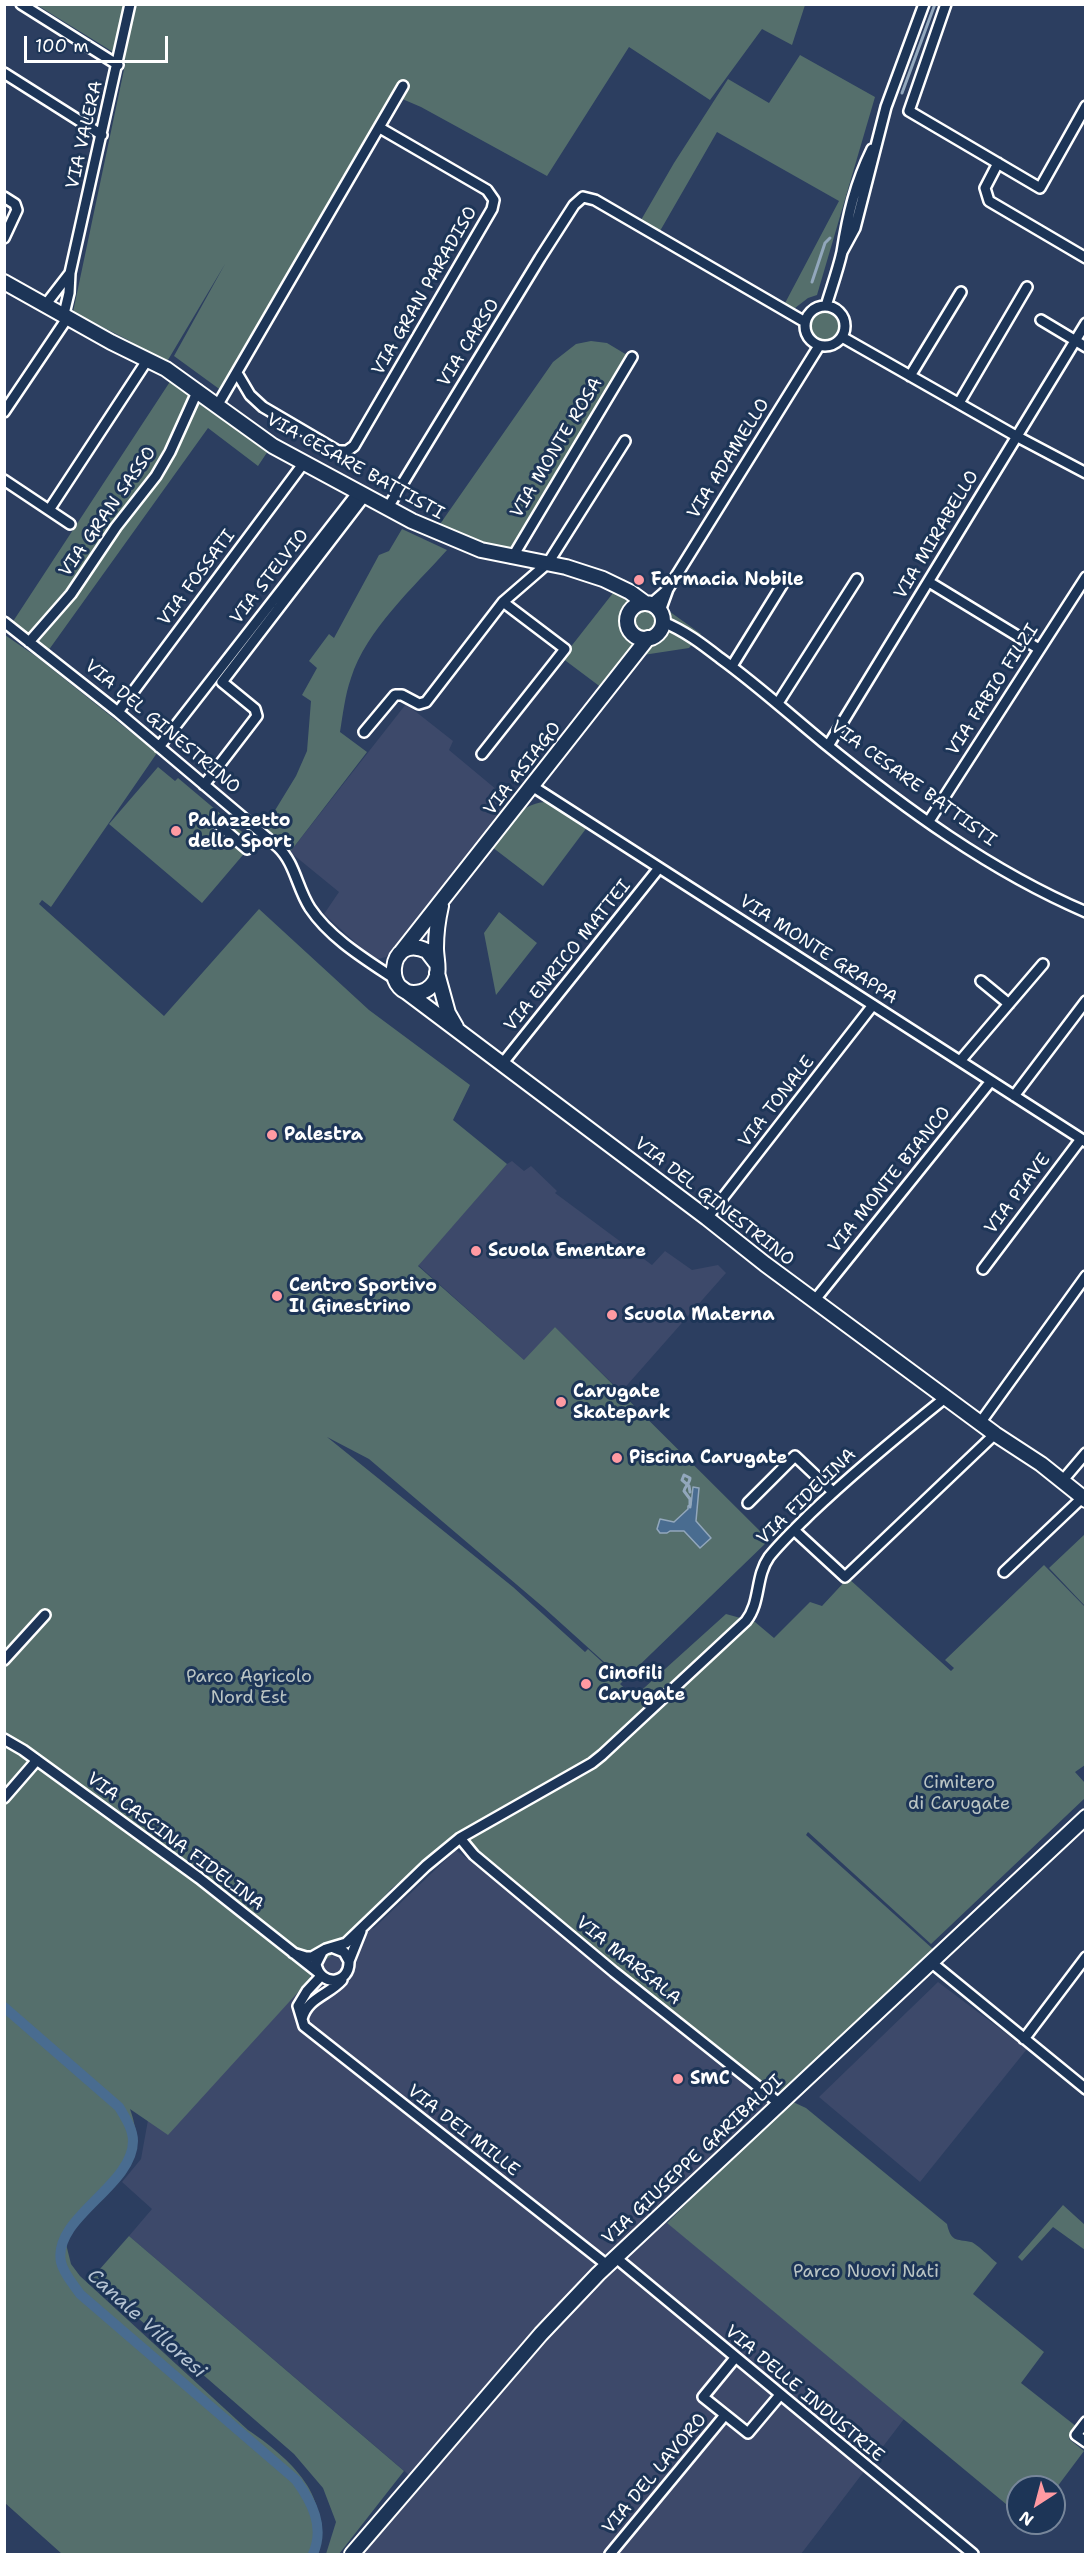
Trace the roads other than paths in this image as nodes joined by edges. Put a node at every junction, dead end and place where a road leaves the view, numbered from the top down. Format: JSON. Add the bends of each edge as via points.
{"nodes":[{"id":1,"x":21,"y":4,"type":"edge"},
{"id":2,"x":130,"y":4,"type":"edge"},
{"id":3,"x":924,"y":4,"type":"edge"},
{"id":4,"x":946,"y":4,"type":"edge"},
{"id":5,"x":118,"y":66,"type":"junction"},
{"id":6,"x":4,"y":73,"type":"edge"},
{"id":7,"x":404,"y":86,"type":"dead end"},
{"id":8,"x":1084,"y":112,"type":"edge"},
{"id":9,"x":380,"y":128,"type":"junction"},
{"id":10,"x":102,"y":135,"type":"junction"},
{"id":11,"x":998,"y":163,"type":"junction"},
{"id":12,"x":4,"y":197,"type":"edge"},
{"id":13,"x":4,"y":238,"type":"edge"},
{"id":14,"x":1086,"y":258,"type":"edge"},
{"id":15,"x":69,"y":273,"type":"junction"},
{"id":16,"x":4,"y":282,"type":"edge"},
{"id":17,"x":1027,"y":287,"type":"dead end"},
{"id":18,"x":961,"y":292,"type":"dead end"},
{"id":19,"x":46,"y":304,"type":"junction"},
{"id":20,"x":826,"y":306,"type":"junction"},
{"id":21,"x":66,"y":315,"type":"junction"},
{"id":22,"x":1041,"y":320,"type":"dead end"},
{"id":23,"x":805,"y":322,"type":"junction"},
{"id":24,"x":1086,"y":323,"type":"edge"},
{"id":25,"x":842,"y":337,"type":"junction"},
{"id":26,"x":1075,"y":341,"type":"junction"},
{"id":27,"x":819,"y":346,"type":"junction"},
{"id":28,"x":1086,"y":348,"type":"edge"},
{"id":29,"x":632,"y":357,"type":"dead end"},
{"id":30,"x":148,"y":358,"type":"junction"},
{"id":31,"x":237,"y":373,"type":"junction"},
{"id":32,"x":910,"y":376,"type":"junction"},
{"id":33,"x":198,"y":390,"type":"junction"},
{"id":34,"x":959,"y":403,"type":"junction"},
{"id":35,"x":217,"y":406,"type":"junction"},
{"id":36,"x":4,"y":412,"type":"edge"},
{"id":37,"x":1016,"y":436,"type":"junction"},
{"id":38,"x":625,"y":441,"type":"dead end"},
{"id":39,"x":303,"y":464,"type":"junction"},
{"id":40,"x":1086,"y":473,"type":"edge"},
{"id":41,"x":4,"y":480,"type":"edge"},
{"id":42,"x":361,"y":495,"type":"junction"},
{"id":43,"x":387,"y":508,"type":"junction"},
{"id":44,"x":49,"y":510,"type":"junction"},
{"id":45,"x":70,"y":524,"type":"dead end"},
{"id":46,"x":512,"y":558,"type":"junction"},
{"id":47,"x":548,"y":563,"type":"junction"},
{"id":48,"x":581,"y":572,"type":"junction"},
{"id":49,"x":787,"y":577,"type":"dead end"},
{"id":50,"x":1086,"y":577,"type":"edge"},
{"id":51,"x":857,"y":579,"type":"dead end"},
{"id":52,"x":929,"y":582,"type":"junction"},
{"id":53,"x":503,"y":602,"type":"junction"},
{"id":54,"x":631,"y":610,"type":"junction"},
{"id":55,"x":655,"y":610,"type":"junction"},
{"id":56,"x":4,"y":622,"type":"edge"},
{"id":57,"x":633,"y":633,"type":"junction"},
{"id":58,"x":648,"y":638,"type":"junction"},
{"id":59,"x":29,"y":642,"type":"junction"},
{"id":60,"x":1039,"y":649,"type":"junction"},
{"id":61,"x":633,"y":656,"type":"junction"},
{"id":62,"x":732,"y":666,"type":"junction"},
{"id":63,"x":210,"y":682,"type":"junction"},
{"id":64,"x":222,"y":682,"type":"junction"},
{"id":65,"x":778,"y":703,"type":"junction"},
{"id":66,"x":118,"y":712,"type":"junction"},
{"id":67,"x":364,"y":732,"type":"dead end"},
{"id":68,"x":828,"y":746,"type":"junction"},
{"id":69,"x":159,"y":747,"type":"junction"},
{"id":70,"x":482,"y":754,"type":"dead end"},
{"id":71,"x":204,"y":784,"type":"junction"},
{"id":72,"x":532,"y":786,"type":"junction"},
{"id":73,"x":929,"y":821,"type":"junction"},
{"id":74,"x":218,"y":824,"type":"dead end"},
{"id":75,"x":248,"y":849,"type":"dead end"},
{"id":76,"x":659,"y":868,"type":"junction"},
{"id":77,"x":441,"y":903,"type":"junction"},
{"id":78,"x":1086,"y":912,"type":"edge"},
{"id":79,"x":398,"y":956,"type":"junction"},
{"id":80,"x":1043,"y":964,"type":"dead end"},
{"id":81,"x":437,"y":969,"type":"junction"},
{"id":82,"x":393,"y":977,"type":"junction"},
{"id":83,"x":981,"y":981,"type":"dead end"},
{"id":84,"x":1086,"y":1001,"type":"edge"},
{"id":85,"x":1009,"y":1004,"type":"junction"},
{"id":86,"x":873,"y":1005,"type":"junction"},
{"id":87,"x":461,"y":1033,"type":"junction"},
{"id":88,"x":960,"y":1061,"type":"junction"},
{"id":89,"x":502,"y":1064,"type":"junction"},
{"id":90,"x":991,"y":1081,"type":"junction"},
{"id":91,"x":1014,"y":1096,"type":"junction"},
{"id":92,"x":1084,"y":1141,"type":"edge"},
{"id":93,"x":708,"y":1218,"type":"junction"},
{"id":94,"x":983,"y":1269,"type":"dead end"},
{"id":95,"x":1086,"y":1276,"type":"edge"},
{"id":96,"x":814,"y":1301,"type":"junction"},
{"id":97,"x":945,"y":1398,"type":"junction"},
{"id":98,"x":980,"y":1423,"type":"junction"},
{"id":99,"x":995,"y":1434,"type":"junction"},
{"id":100,"x":1086,"y":1453,"type":"edge"},
{"id":101,"x":1063,"y":1480,"type":"junction"},
{"id":102,"x":832,"y":1492,"type":"junction"},
{"id":103,"x":1084,"y":1499,"type":"edge"},
{"id":104,"x":748,"y":1503,"type":"dead end"},
{"id":105,"x":794,"y":1530,"type":"junction"},
{"id":106,"x":1004,"y":1572,"type":"dead end"},
{"id":107,"x":45,"y":1615,"type":"dead end"},
{"id":108,"x":4,"y":1660,"type":"edge"},
{"id":109,"x":4,"y":1739,"type":"edge"},
{"id":110,"x":37,"y":1760,"type":"junction"},
{"id":111,"x":4,"y":1798,"type":"edge"},
{"id":112,"x":1086,"y":1817,"type":"edge"},
{"id":113,"x":460,"y":1838,"type":"junction"},
{"id":114,"x":364,"y":1927,"type":"junction"},
{"id":115,"x":334,"y":1948,"type":"junction"},
{"id":116,"x":322,"y":1952,"type":"junction"},
{"id":117,"x":293,"y":1953,"type":"junction"},
{"id":118,"x":1086,"y":1957,"type":"edge"},
{"id":119,"x":349,"y":1961,"type":"junction"},
{"id":120,"x":932,"y":1963,"type":"junction"},
{"id":121,"x":347,"y":1974,"type":"junction"},
{"id":122,"x":320,"y":1975,"type":"junction"},
{"id":123,"x":301,"y":2021,"type":"junction"},
{"id":124,"x":1024,"y":2039,"type":"junction"},
{"id":125,"x":1086,"y":2090,"type":"edge"},
{"id":126,"x":780,"y":2104,"type":"junction"},
{"id":127,"x":611,"y":2261,"type":"junction"},
{"id":128,"x":735,"y":2358,"type":"junction"},
{"id":129,"x":780,"y":2395,"type":"junction"},
{"id":130,"x":725,"y":2415,"type":"junction"},
{"id":131,"x":1086,"y":2422,"type":"edge"},
{"id":132,"x":1086,"y":2442,"type":"edge"},
{"id":133,"x":352,"y":2554,"type":"edge"},
{"id":134,"x":610,"y":2554,"type":"edge"},
{"id":135,"x":973,"y":2554,"type":"edge"}],
"edges":[{"from":1,"to":5,"type":"street"},
{"from":2,"to":5,"type":"street","name":"VIA VALERA"},
{"from":3,"to":20,"type":"street","via":[[888,101],[855,228],[842,252]]},
{"from":4,"to":11,"type":"street","via":[[909,111]]},
{"from":5,"to":10,"type":"street","name":"VIA VALERA"},
{"from":6,"to":10,"type":"street"},
{"from":7,"to":9,"type":"street"},
{"from":8,"to":11,"type":"street","via":[[1040,188]]},
{"from":9,"to":31,"type":"street"},
{"from":9,"to":31,"type":"street","name":"VIA GRAN PARADISO","via":[[489,192],[494,200],[354,446],[338,451],[266,410],[252,398]]},
{"from":10,"to":15,"type":"street","name":"VIA VALERA"},
{"from":11,"to":14,"type":"street","via":[[985,188],[989,201]]},
{"from":12,"to":13,"type":"street","via":[[17,210]]},
{"from":15,"to":19,"type":"street","name":"VIA VALERA"},
{"from":15,"to":21,"type":"street","name":"VIA VALERA"},
{"from":16,"to":19,"type":"street","name":"VIA CESARE BATTISTI"},
{"from":17,"to":34,"type":"street"},
{"from":18,"to":32,"type":"street"},
{"from":19,"to":21,"type":"street","name":"VIA CESARE BATTISTI"},
{"from":20,"to":23,"type":"street","via":[[813,310]]},
{"from":20,"to":25,"type":"street","via":[[836,309],[842,317]]},
{"from":21,"to":30,"type":"street","name":"VIA CESARE BATTISTI"},
{"from":21,"to":36,"type":"street"},
{"from":22,"to":26,"type":"street"},
{"from":23,"to":27,"type":"street","via":[[808,337]]},
{"from":23,"to":43,"type":"street","name":"VIA CARSO","via":[[595,200],[583,198],[574,205],[540,258]]},
{"from":24,"to":26,"type":"street","name":"VIA MIRABELLO"},
{"from":25,"to":27,"type":"street","via":[[833,345]]},
{"from":25,"to":32,"type":"street"},
{"from":26,"to":28,"type":"street"},
{"from":26,"to":37,"type":"street","name":"VIA MIRABELLO"},
{"from":27,"to":55,"type":"street","name":"VIA ADAMELLO"},
{"from":29,"to":46,"type":"street","name":"VIA MONTE ROSA"},
{"from":30,"to":33,"type":"street","name":"VIA CESARE BATTISTI"},
{"from":30,"to":44,"type":"street"},
{"from":31,"to":35,"type":"street"},
{"from":32,"to":34,"type":"street"},
{"from":33,"to":35,"type":"street","name":"VIA CESARE BATTISTI"},
{"from":33,"to":59,"type":"street","name":"VIA GRAN SASSO","via":[[156,476],[71,594]]},
{"from":34,"to":37,"type":"street"},
{"from":35,"to":39,"type":"street","name":"VIA CESARE BATTISTI"},
{"from":37,"to":40,"type":"street"},
{"from":37,"to":52,"type":"street","name":"VIA MIRABELLO"},
{"from":38,"to":47,"type":"street"},
{"from":39,"to":42,"type":"street","name":"VIA CESARE BATTISTI"},
{"from":39,"to":66,"type":"street","name":"VIA FOSSATI"},
{"from":41,"to":44,"type":"street"},
{"from":42,"to":43,"type":"street","name":"VIA CESARE BATTISTI"},
{"from":42,"to":63,"type":"street","name":"VIA STELVIO"},
{"from":42,"to":64,"type":"street","name":"VIA STELVIO"},
{"from":43,"to":46,"type":"street","name":"VIA CESARE BATTISTI","via":[[451,539]]},
{"from":44,"to":45,"type":"street"},
{"from":46,"to":47,"type":"street","name":"VIA CESARE BATTISTI"},
{"from":47,"to":48,"type":"street","name":"VIA CESARE BATTISTI"},
{"from":47,"to":53,"type":"street"},
{"from":48,"to":54,"type":"street","name":"VIA CESARE BATTISTI","via":[[619,594]]},
{"from":48,"to":55,"type":"street","name":"VIA CESARE BATTISTI","via":[[628,591]]},
{"from":49,"to":62,"type":"street"},
{"from":50,"to":60,"type":"street","name":"VIA FABIO FILZI"},
{"from":51,"to":65,"type":"street"},
{"from":52,"to":60,"type":"street"},
{"from":52,"to":68,"type":"street","name":"VIA MIRABELLO"},
{"from":53,"to":67,"type":"street","via":[[424,703],[395,695]]},
{"from":53,"to":70,"type":"street","via":[[565,649]]},
{"from":54,"to":55,"type":"street"},
{"from":54,"to":57,"type":"street","via":[[627,622]]},
{"from":55,"to":58,"type":"street","via":[[658,633]]},
{"from":55,"to":62,"type":"street","name":"VIA CESARE BATTISTI"},
{"from":56,"to":59,"type":"street","name":"VIA DEL GINESTRINO"},
{"from":57,"to":58,"type":"street"},
{"from":57,"to":61,"type":"street"},
{"from":58,"to":61,"type":"street","name":"VIA ASIAGO"},
{"from":59,"to":66,"type":"street","name":"VIA DEL GINESTRINO"},
{"from":60,"to":73,"type":"street","name":"VIA FABIO FILZI"},
{"from":61,"to":72,"type":"street","name":"VIA ASIAGO"},
{"from":62,"to":65,"type":"street","name":"VIA CESARE BATTISTI"},
{"from":63,"to":64,"type":"street"},
{"from":63,"to":69,"type":"street","name":"VIA STELVIO"},
{"from":64,"to":71,"type":"street","via":[[255,709],[257,716]]},
{"from":65,"to":68,"type":"street","name":"VIA CESARE BATTISTI"},
{"from":66,"to":69,"type":"street","name":"VIA DEL GINESTRINO"},
{"from":68,"to":73,"type":"street","name":"VIA CESARE BATTISTI"},
{"from":69,"to":71,"type":"street","name":"VIA DEL GINESTRINO"},
{"from":71,"to":82,"type":"street","name":"VIA DEL GINESTRINO","via":[[288,858],[312,910],[359,955]]},
{"from":72,"to":76,"type":"street","name":"VIA MONTE GRAPPA"},
{"from":72,"to":77,"type":"street","name":"VIA ASIAGO"},
{"from":73,"to":78,"type":"street","name":"VIA CESARE BATTISTI","via":[[1022,882]]},
{"from":74,"to":75,"type":"street"},
{"from":76,"to":86,"type":"street","name":"VIA MONTE GRAPPA"},
{"from":76,"to":89,"type":"street","name":"VIA ENRICO MATTEI"},
{"from":77,"to":79,"type":"street","name":"VIA ASIAGO"},
{"from":77,"to":81,"type":"street","name":"VIA ASIAGO"},
{"from":79,"to":81,"type":"street","via":[[410,948],[421,948],[431,954]]},
{"from":79,"to":82,"type":"street"},
{"from":80,"to":85,"type":"street"},
{"from":81,"to":82,"type":"street","via":[[432,984],[422,992],[412,992]]},
{"from":81,"to":87,"type":"street","name":"VIA DEL GINESTRINO","via":[[448,1012]]},
{"from":82,"to":87,"type":"street","name":"VIA DEL GINESTRINO"},
{"from":83,"to":85,"type":"street"},
{"from":84,"to":91,"type":"street"},
{"from":85,"to":88,"type":"street"},
{"from":86,"to":88,"type":"street","name":"VIA MONTE GRAPPA"},
{"from":86,"to":93,"type":"street","name":"VIA TONALE"},
{"from":87,"to":89,"type":"street","name":"VIA DEL GINESTRINO"},
{"from":88,"to":90,"type":"street","name":"VIA MONTE GRAPPA"},
{"from":89,"to":93,"type":"street","name":"VIA DEL GINESTRINO"},
{"from":90,"to":91,"type":"street","name":"VIA MONTE GRAPPA"},
{"from":90,"to":96,"type":"street","name":"VIA MONTE BIANCO"},
{"from":91,"to":92,"type":"street","name":"VIA MONTE GRAPPA"},
{"from":92,"to":94,"type":"street","name":"VIA PIAVE"},
{"from":93,"to":96,"type":"street","name":"VIA DEL GINESTRINO"},
{"from":95,"to":98,"type":"street"},
{"from":96,"to":97,"type":"street","name":"VIA DEL GINESTRINO"},
{"from":97,"to":98,"type":"street"},
{"from":97,"to":102,"type":"street","name":"VIA FIDELINA"},
{"from":98,"to":99,"type":"street"},
{"from":99,"to":101,"type":"street"},
{"from":99,"to":105,"type":"street","via":[[845,1577]]},
{"from":100,"to":101,"type":"street"},
{"from":101,"to":103,"type":"street"},
{"from":102,"to":104,"type":"street","via":[[795,1456]]},
{"from":102,"to":105,"type":"street","name":"VIA FIDELINA"},
{"from":103,"to":106,"type":"street"},
{"from":105,"to":113,"type":"street","name":"VIA FIDELINA","via":[[767,1561],[755,1607],[746,1621],[602,1755]]},
{"from":107,"to":108,"type":"street"},
{"from":109,"to":110,"type":"street","name":"VIA CASCINA FIDELINA"},
{"from":110,"to":111,"type":"street"},
{"from":110,"to":117,"type":"street","name":"VIA CASCINA FIDELINA","via":[[199,1878]]},
{"from":112,"to":120,"type":"street","name":"VIA GIUSEPPE GARIBALDI"},
{"from":113,"to":114,"type":"street","name":"VIA FIDELINA"},
{"from":113,"to":126,"type":"street","name":"VIA MARSALA","via":[[474,1855],[614,1972]]},
{"from":114,"to":115,"type":"street","name":"VIA FIDELINA","via":[[346,1944]]},
{"from":114,"to":119,"type":"street","name":"VIA FIDELINA"},
{"from":115,"to":116,"type":"street","name":"VIA FIDELINA"},
{"from":115,"to":119,"type":"street","via":[[344,1952]]},
{"from":116,"to":117,"type":"street","via":[[306,1957]]},
{"from":116,"to":122,"type":"street","via":[[316,1964]]},
{"from":117,"to":122,"type":"street","name":"VIA CASCINA FIDELINA"},
{"from":118,"to":124,"type":"street"},
{"from":119,"to":121,"type":"street","name":"VIA FIDELINA"},
{"from":120,"to":124,"type":"street"},
{"from":120,"to":126,"type":"street","name":"VIA GIUSEPPE GARIBALDI"},
{"from":121,"to":122,"type":"street","via":[[334,1981]]},
{"from":121,"to":123,"type":"street","via":[[335,1988],[309,2002]]},
{"from":122,"to":123,"type":"street","via":[[301,1999]]},
{"from":123,"to":127,"type":"street","name":"VIA DEI MILLE","via":[[312,2035]]},
{"from":124,"to":125,"type":"street"},
{"from":126,"to":127,"type":"street","name":"VIA GIUSEPPE GARIBALDI"},
{"from":127,"to":128,"type":"street","name":"VIA DELLE INDUSTRIE"},
{"from":127,"to":133,"type":"street","name":"VIA GIUSEPPE GARIBALDI","via":[[548,2327]]},
{"from":128,"to":129,"type":"street","name":"VIA DELLE INDUSTRIE"},
{"from":128,"to":130,"type":"street","via":[[703,2397]]},
{"from":129,"to":130,"type":"street","via":[[748,2433]]},
{"from":129,"to":135,"type":"street","name":"VIA DELLE INDUSTRIE"},
{"from":130,"to":134,"type":"street","name":"VIA DEL LAVORO"},
{"from":131,"to":132,"type":"street","via":[[1076,2435]]}]}
